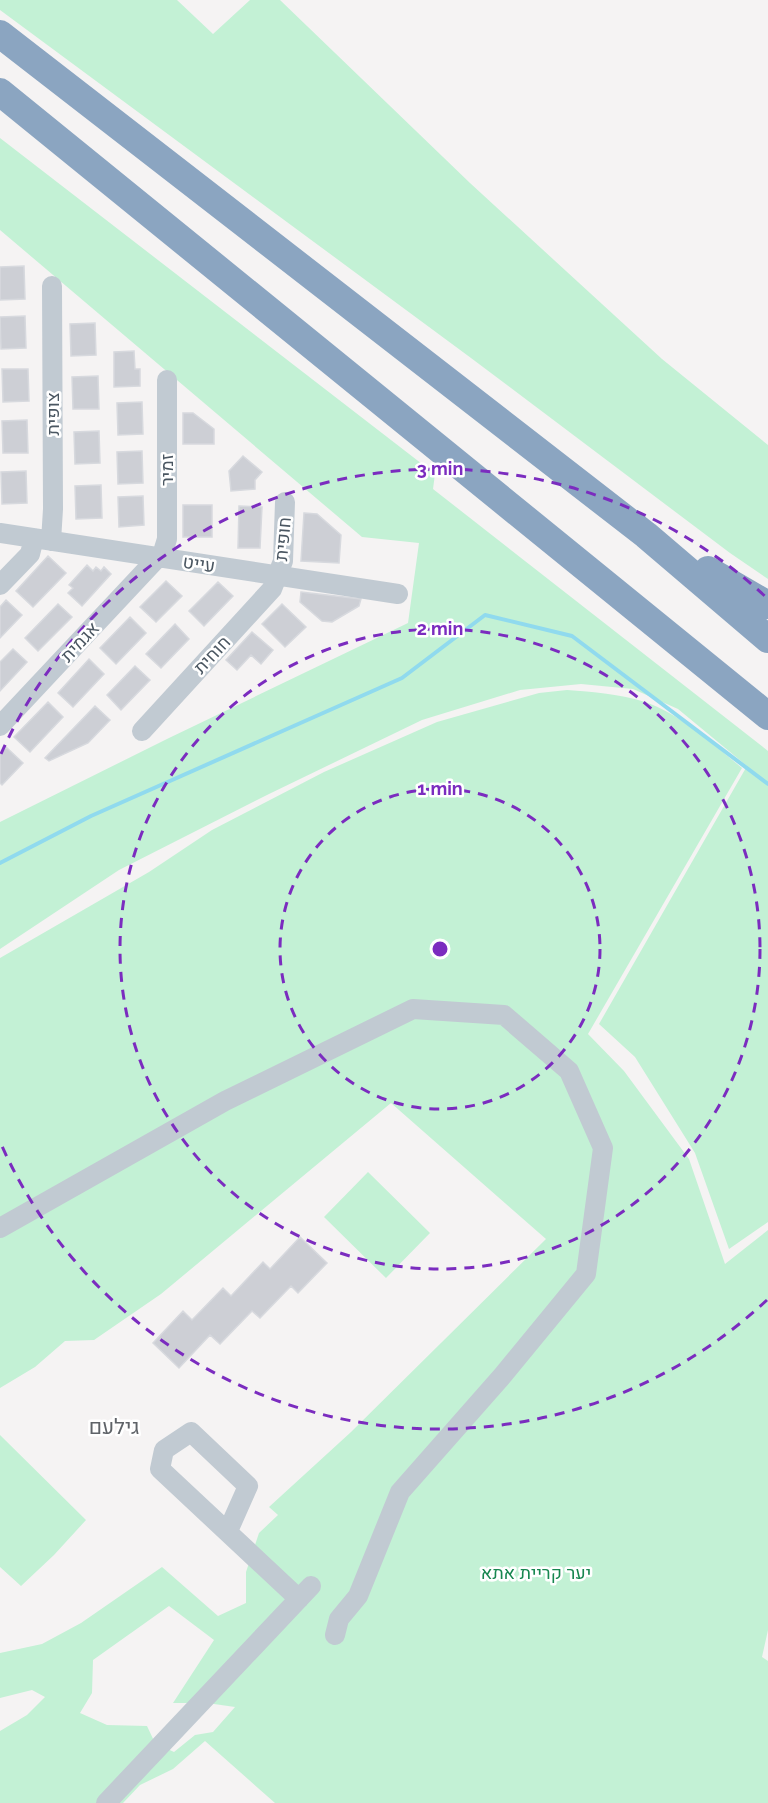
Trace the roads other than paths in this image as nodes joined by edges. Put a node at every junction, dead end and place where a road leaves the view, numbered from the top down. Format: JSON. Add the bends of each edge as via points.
{"nodes":[{"id":1,"x":0,"y":34,"type":"edge"},
{"id":2,"x":0,"y":92,"type":"edge"},
{"id":3,"x":52,"y":286,"type":"dead end"},
{"id":4,"x":167,"y":380,"type":"dead end"},
{"id":5,"x":285,"y":502,"type":"dead end"},
{"id":6,"x":0,"y":533,"type":"edge"},
{"id":7,"x":42,"y":539,"type":"junction"},
{"id":8,"x":160,"y":558,"type":"junction"},
{"id":9,"x":278,"y":576,"type":"junction"},
{"id":10,"x":0,"y":585,"type":"edge"},
{"id":11,"x":398,"y":594,"type":"dead end"},
{"id":12,"x":761,"y":622,"type":"edge"},
{"id":13,"x":768,"y":716,"type":"edge"},
{"id":14,"x":0,"y":726,"type":"edge"},
{"id":15,"x":142,"y":731,"type":"dead end"},
{"id":16,"x":0,"y":1228,"type":"edge"},
{"id":17,"x":228,"y":1531,"type":"junction"},
{"id":18,"x":335,"y":1635,"type":"dead end"},
{"id":19,"x":106,"y":1803,"type":"edge"}],
"edges":[{"from":1,"to":12,"type":"highway"},
{"from":2,"to":13,"type":"highway"},
{"from":3,"to":7,"type":"street","name":"צופית","via":[[53,509]]},
{"from":4,"to":8,"type":"street","name":"זמיר","via":[[167,538]]},
{"from":5,"to":9,"type":"street","name":"חופית","via":[[285,551]]},
{"from":6,"to":7,"type":"street","name":"עייט"},
{"from":7,"to":8,"type":"street","name":"עייט"},
{"from":7,"to":10,"type":"street"},
{"from":8,"to":9,"type":"street","name":"עייט"},
{"from":8,"to":14,"type":"street","name":"אגמית"},
{"from":9,"to":11,"type":"street","name":"עייט"},
{"from":9,"to":15,"type":"street","name":"חוחית","via":[[267,595]]},
{"from":16,"to":18,"type":"street","via":[[225,1101],[413,1009],[504,1015],[569,1071],[603,1148],[586,1274],[400,1492],[358,1596],[339,1619]]},
{"from":17,"to":17,"type":"street","via":[[248,1486],[191,1432],[164,1450],[160,1469]]},
{"from":17,"to":19,"type":"street","via":[[305,1592]]}]}
